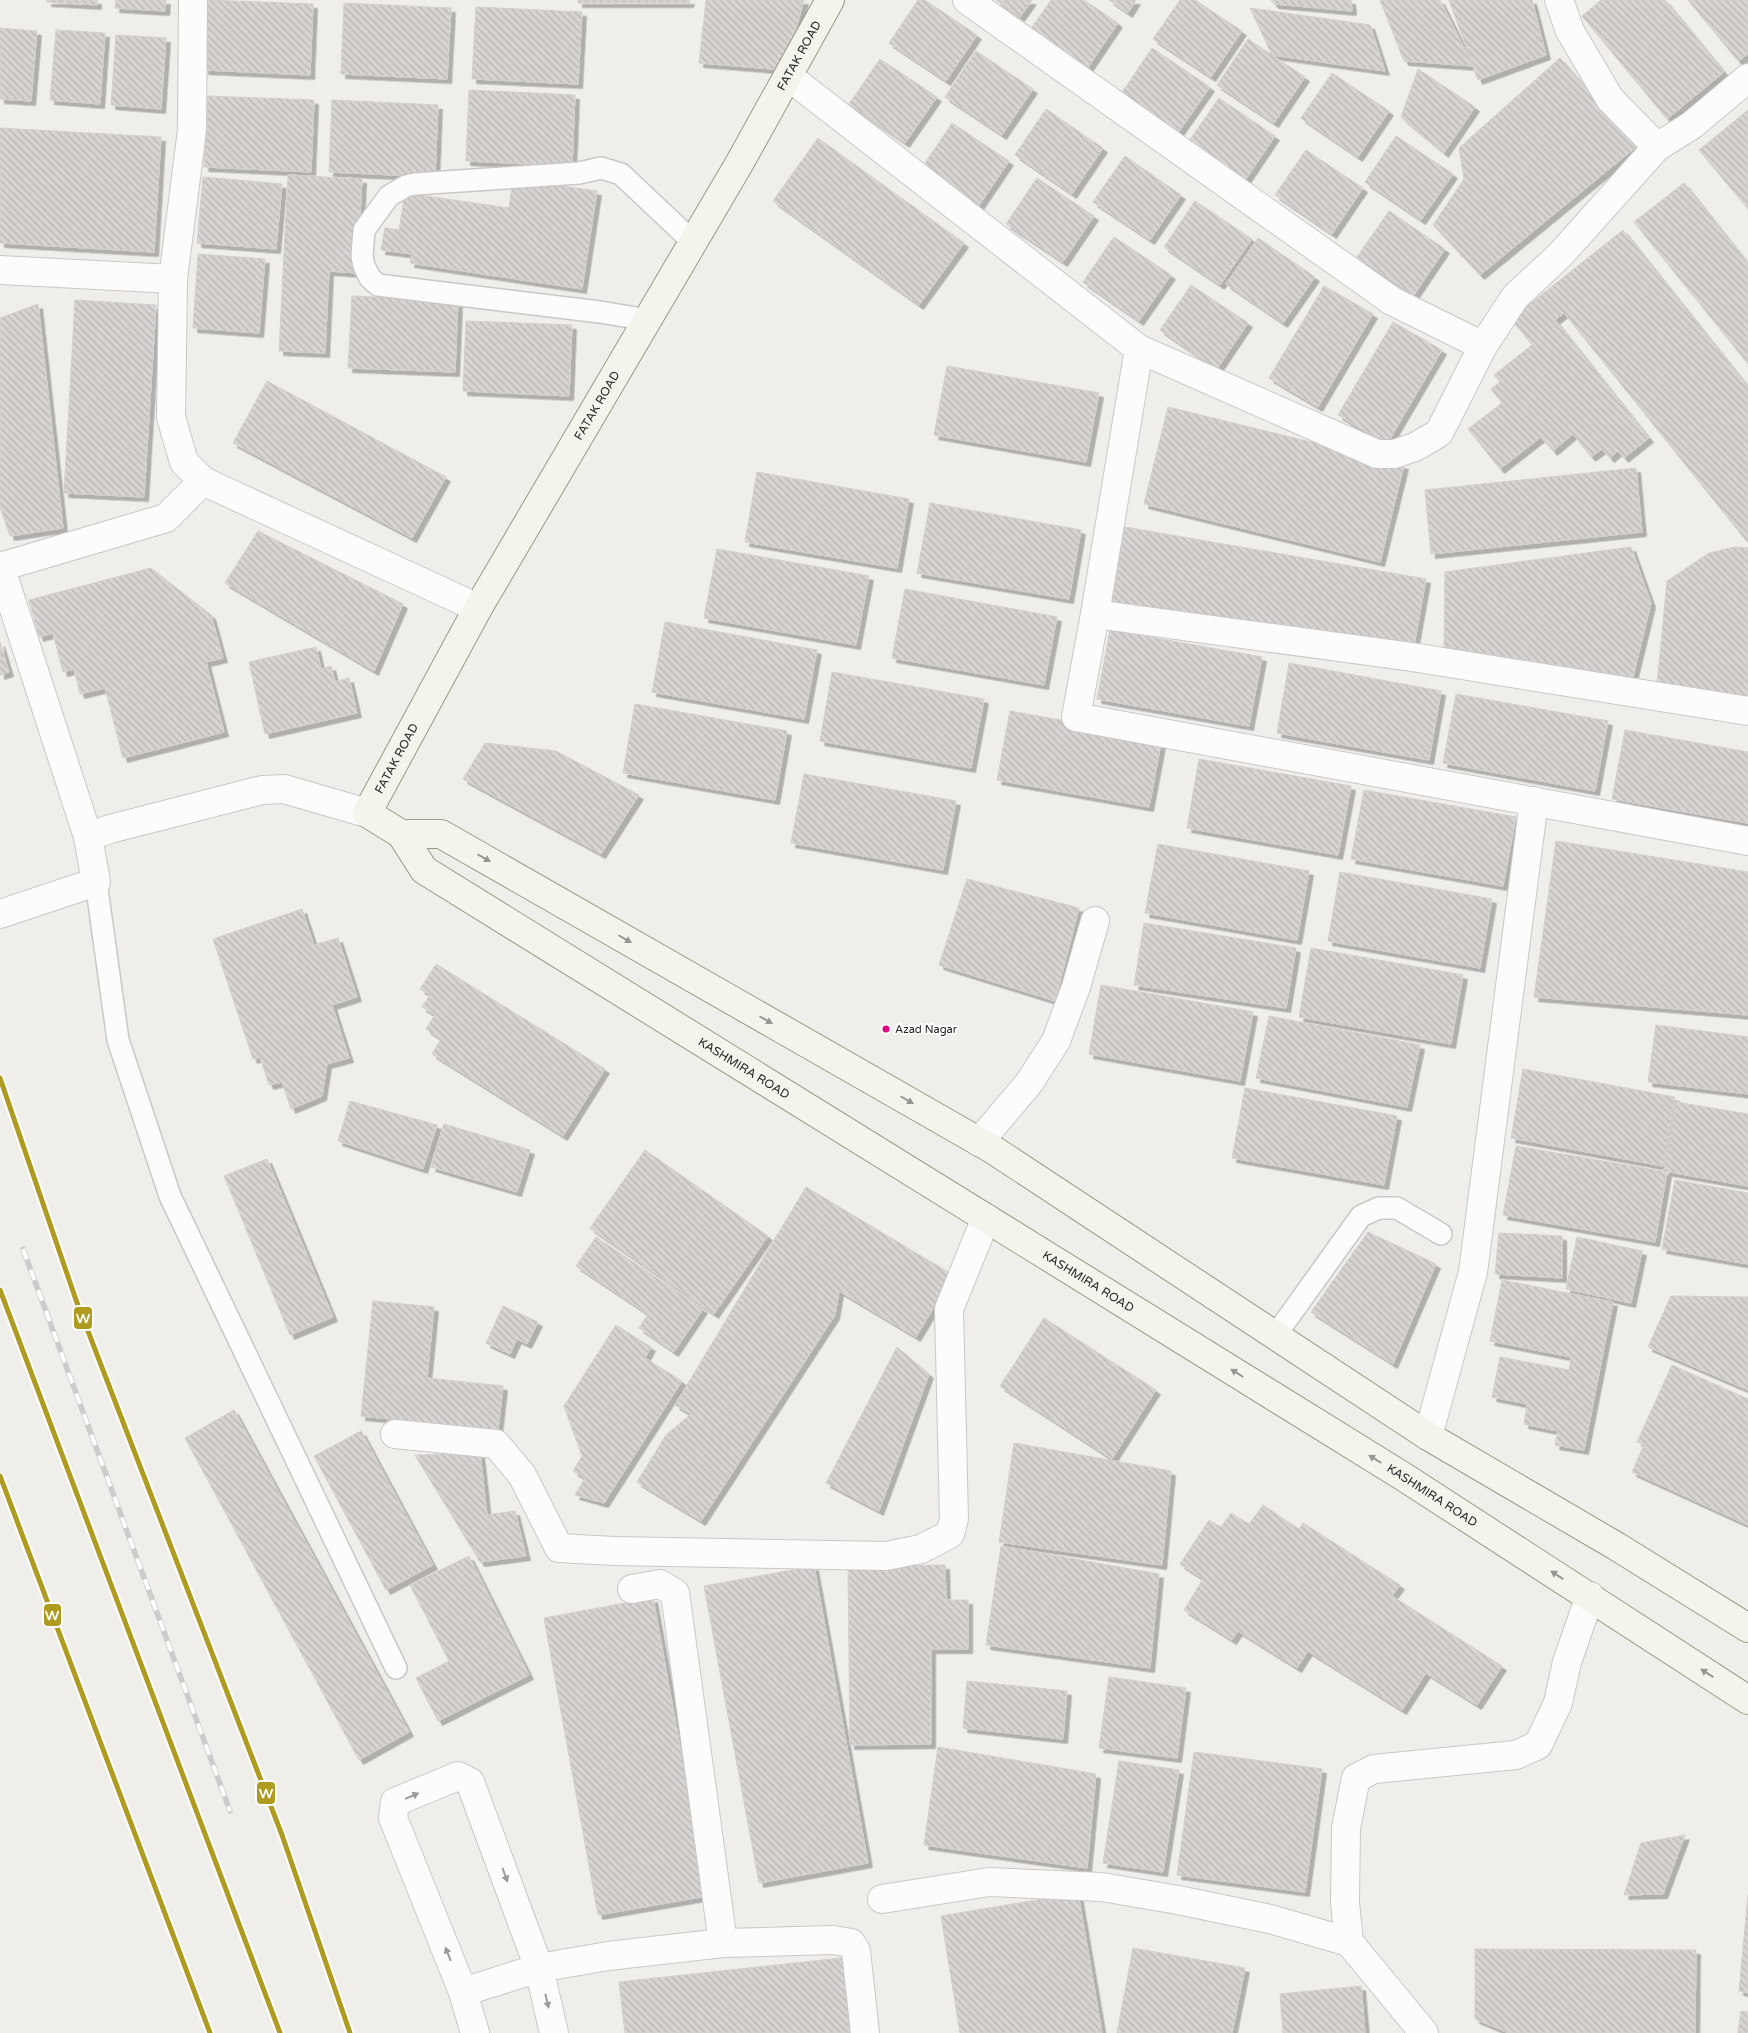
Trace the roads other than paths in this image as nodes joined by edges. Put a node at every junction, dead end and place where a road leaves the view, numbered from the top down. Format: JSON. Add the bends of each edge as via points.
{"nodes":[{"id":1,"x":194,"y":0,"type":"edge"},
{"id":2,"x":830,"y":0,"type":"edge"},
{"id":3,"x":966,"y":0,"type":"edge"},
{"id":4,"x":1559,"y":0,"type":"edge"},
{"id":5,"x":788,"y":76,"type":"junction"},
{"id":6,"x":1748,"y":78,"type":"edge"},
{"id":7,"x":1657,"y":146,"type":"junction"},
{"id":8,"x":693,"y":242,"type":"junction"},
{"id":9,"x":0,"y":270,"type":"edge"},
{"id":10,"x":173,"y":279,"type":"junction"},
{"id":11,"x":648,"y":320,"type":"junction"},
{"id":12,"x":1483,"y":346,"type":"junction"},
{"id":13,"x":1139,"y":349,"type":"junction"},
{"id":14,"x":204,"y":481,"type":"junction"},
{"id":15,"x":0,"y":567,"type":"edge"},
{"id":16,"x":478,"y":608,"type":"junction"},
{"id":17,"x":1095,"y":614,"type":"junction"},
{"id":18,"x":1748,"y":711,"type":"edge"},
{"id":19,"x":1534,"y":801,"type":"junction"},
{"id":20,"x":368,"y":813,"type":"junction"},
{"id":21,"x":400,"y":834,"type":"junction"},
{"id":22,"x":442,"y":834,"type":"junction"},
{"id":23,"x":88,"y":837,"type":"junction"},
{"id":24,"x":1748,"y":840,"type":"edge"},
{"id":25,"x":424,"y":870,"type":"junction"},
{"id":26,"x":96,"y":882,"type":"junction"},
{"id":27,"x":0,"y":914,"type":"edge"},
{"id":28,"x":1095,"y":921,"type":"dead end"},
{"id":29,"x":979,"y":1142,"type":"junction"},
{"id":30,"x":986,"y":1218,"type":"junction"},
{"id":31,"x":1441,"y":1234,"type":"dead end"},
{"id":32,"x":1275,"y":1336,"type":"junction"},
{"id":33,"x":394,"y":1434,"type":"dead end"},
{"id":34,"x":1428,"y":1436,"type":"junction"},
{"id":35,"x":632,"y":1589,"type":"dead end"},
{"id":36,"x":1590,"y":1596,"type":"junction"},
{"id":37,"x":1748,"y":1628,"type":"edge"},
{"id":38,"x":396,"y":1668,"type":"dead end"},
{"id":39,"x":1748,"y":1700,"type":"edge"},
{"id":40,"x":882,"y":1899,"type":"dead end"},
{"id":41,"x":1349,"y":1942,"type":"junction"},
{"id":42,"x":724,"y":1943,"type":"junction"},
{"id":43,"x":540,"y":1968,"type":"junction"},
{"id":44,"x":464,"y":1992,"type":"junction"},
{"id":45,"x":475,"y":2033,"type":"edge"},
{"id":46,"x":554,"y":2033,"type":"edge"},
{"id":47,"x":865,"y":2033,"type":"edge"},
{"id":48,"x":1424,"y":2033,"type":"edge"}],
"edges":[{"from":1,"to":10,"type":"street","via":[[192,130]]},
{"from":2,"to":5,"type":"main road","name":"FATAK ROAD"},
{"from":3,"to":12,"type":"street","via":[[1392,300]]},
{"from":4,"to":7,"type":"street","via":[[1570,31],[1610,100]]},
{"from":5,"to":8,"type":"main road","name":"FATAK ROAD"},
{"from":5,"to":13,"type":"street"},
{"from":6,"to":7,"type":"street","via":[[1692,125]]},
{"from":7,"to":12,"type":"street","via":[[1560,255],[1515,297]]},
{"from":8,"to":11,"type":"main road","name":"FATAK ROAD"},
{"from":8,"to":11,"type":"lane","via":[[621,174],[601,168],[579,173],[406,186],[389,196],[364,230],[364,266],[378,285]]},
{"from":9,"to":10,"type":"street"},
{"from":10,"to":14,"type":"street","via":[[171,417],[184,462]]},
{"from":11,"to":16,"type":"main road","name":"FATAK ROAD"},
{"from":12,"to":13,"type":"street","via":[[1439,433],[1415,447],[1394,454],[1377,454]]},
{"from":13,"to":17,"type":"street"},
{"from":14,"to":15,"type":"street","via":[[166,518]]},
{"from":14,"to":16,"type":"street"},
{"from":15,"to":23,"type":"street"},
{"from":16,"to":20,"type":"main road","name":"FATAK ROAD"},
{"from":17,"to":18,"type":"street","via":[[1412,657]]},
{"from":17,"to":19,"type":"street","via":[[1076,716]]},
{"from":19,"to":24,"type":"street"},
{"from":19,"to":34,"type":"street","via":[[1473,1272]]},
{"from":20,"to":21,"type":"main road"},
{"from":20,"to":23,"type":"street","via":[[284,789],[262,790]]},
{"from":21,"to":22,"type":"main road"},
{"from":21,"to":25,"type":"main road"},
{"from":22,"to":25,"type":"main road"},
{"from":22,"to":29,"type":"main road","one_way":true},
{"from":23,"to":26,"type":"street"},
{"from":25,"to":30,"type":"main road","name":"KASHMIRA ROAD"},
{"from":26,"to":27,"type":"street"},
{"from":26,"to":38,"type":"lane","via":[[118,1040],[170,1196]]},
{"from":28,"to":29,"type":"street","via":[[1056,1041],[1029,1083]]},
{"from":29,"to":32,"type":"main road"},
{"from":30,"to":33,"type":"street","via":[[949,1309],[954,1519],[950,1534],[921,1549],[886,1556],[614,1552],[559,1548],[522,1475],[496,1444]]},
{"from":36,"to":30,"type":"main road","name":"KASHMIRA ROAD","one_way":true},
{"from":31,"to":32,"type":"lane","via":[[1397,1208],[1379,1208],[1361,1216]]},
{"from":32,"to":34,"type":"main road"},
{"from":34,"to":37,"type":"main road"},
{"from":35,"to":42,"type":"street","via":[[660,1584],[676,1594]]},
{"from":39,"to":36,"type":"main road","name":"KASHMIRA ROAD","one_way":true},
{"from":36,"to":41,"type":"street","via":[[1567,1662],[1558,1702],[1538,1746],[1516,1755],[1374,1769],[1356,1778],[1346,1828],[1345,1903]]},
{"from":40,"to":41,"type":"street","via":[[989,1882],[1102,1887],[1270,1919]]},
{"from":41,"to":48,"type":"street"},
{"from":42,"to":43,"type":"street","via":[[608,1956]]},
{"from":42,"to":47,"type":"street","via":[[833,1940],[851,1943],[856,1952]]},
{"from":43,"to":44,"type":"street"},
{"from":44,"to":43,"type":"street","one_way":true,"via":[[393,1818],[395,1802],[458,1776],[470,1782]]},
{"from":43,"to":46,"type":"street","one_way":true},
{"from":44,"to":45,"type":"street"}]}
